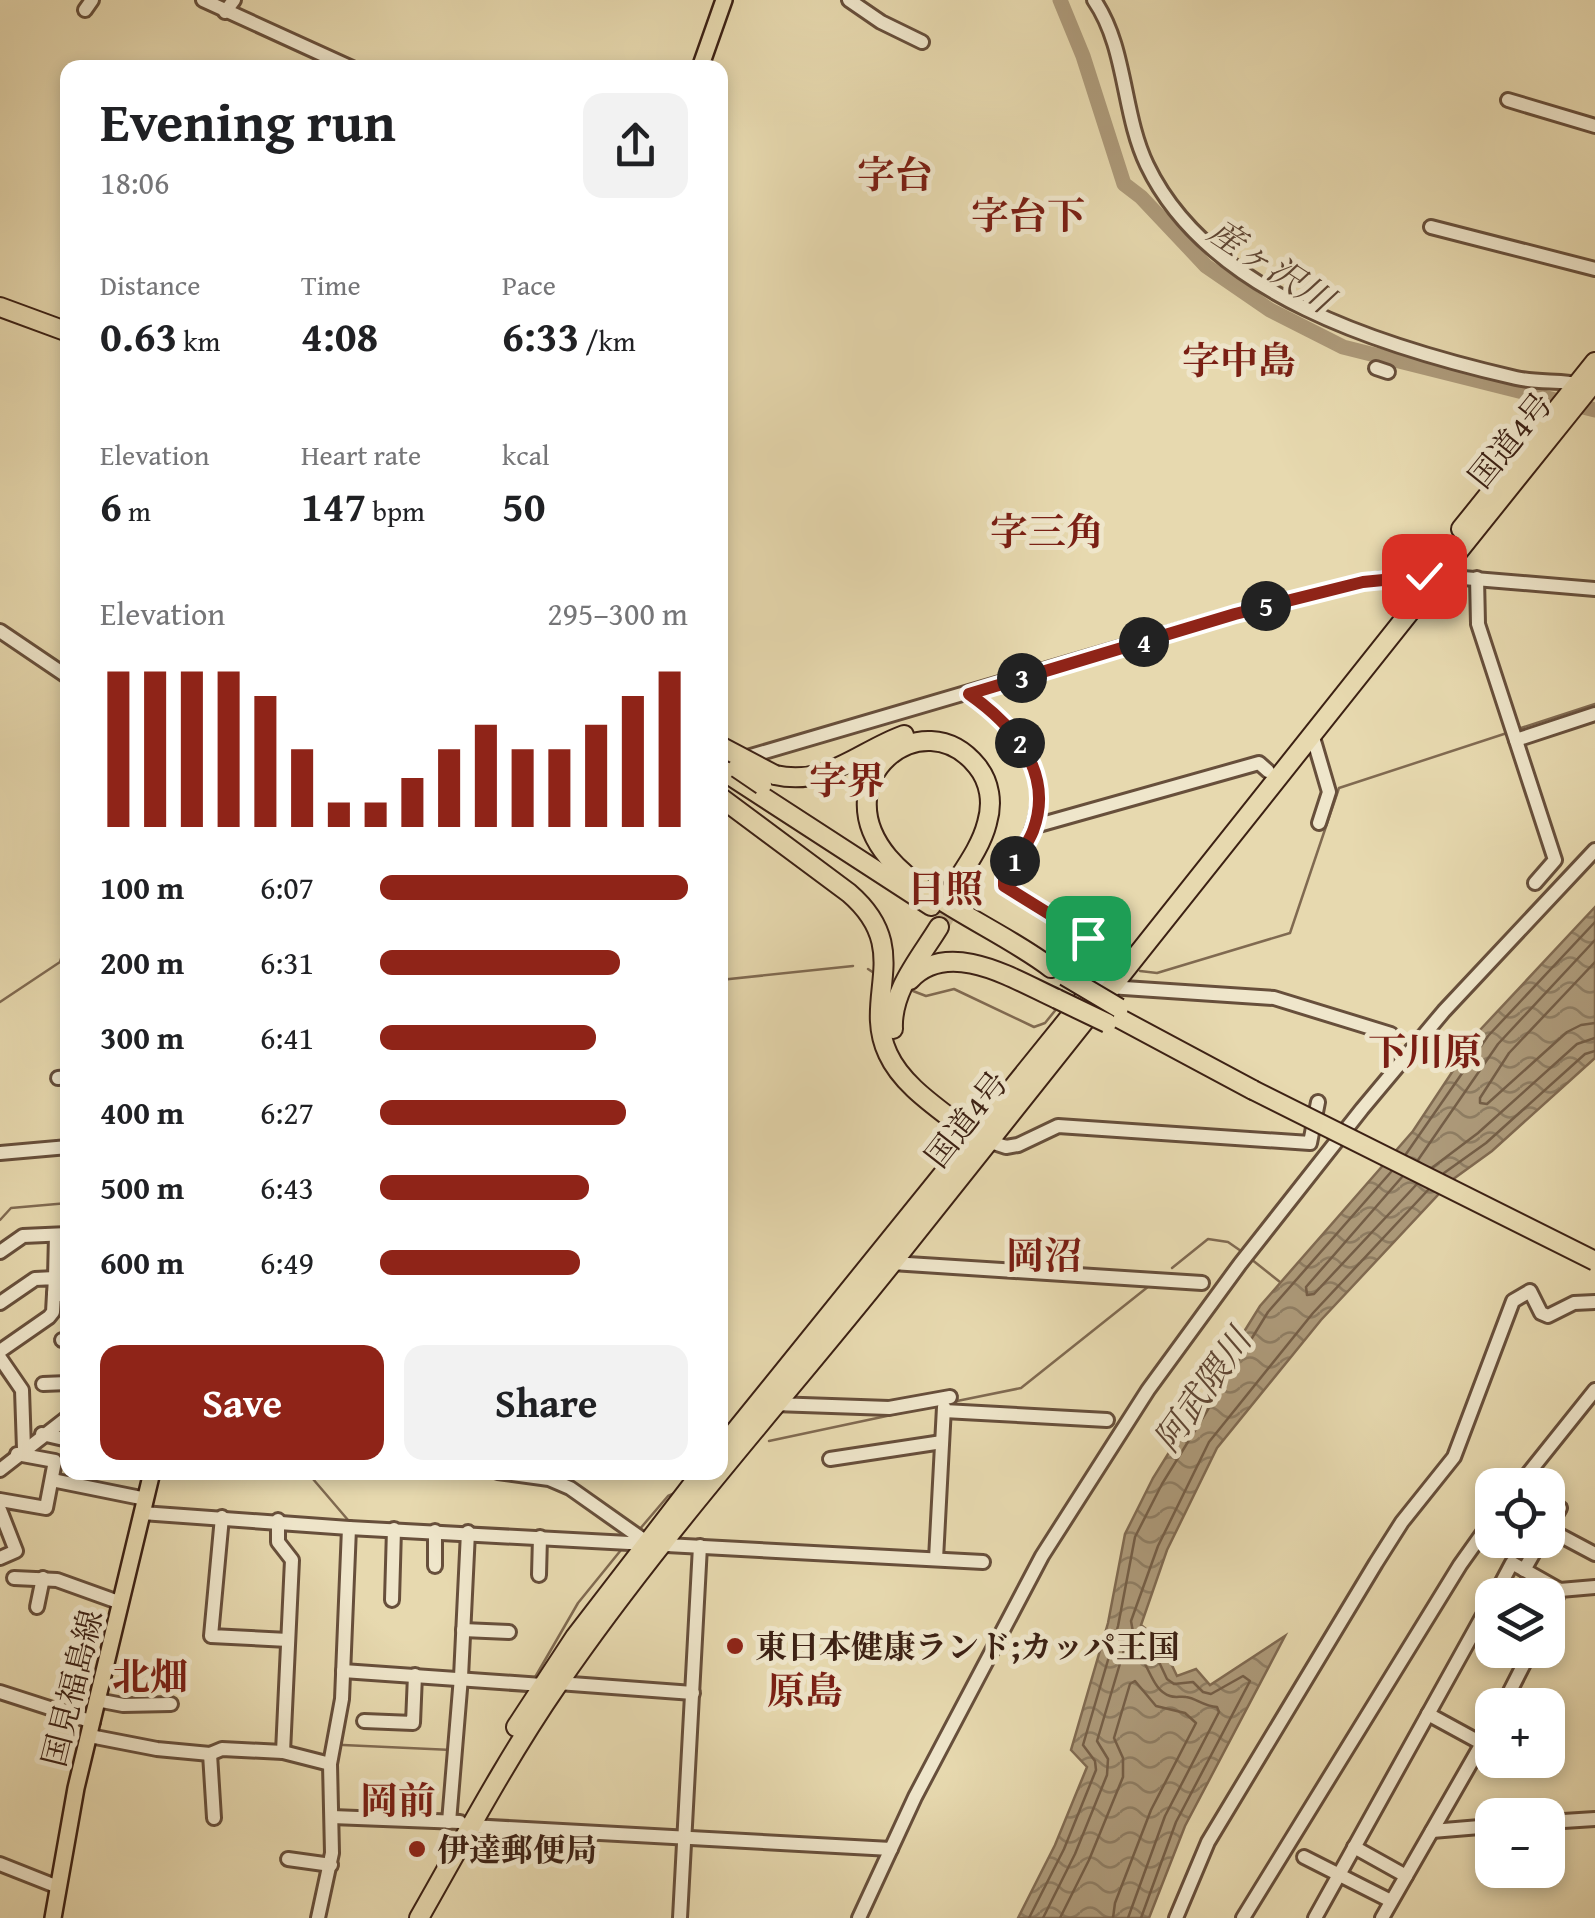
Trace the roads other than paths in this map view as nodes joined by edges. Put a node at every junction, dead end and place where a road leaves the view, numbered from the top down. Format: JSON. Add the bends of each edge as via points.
{"nodes":[{"id":1,"x":202,"y":0,"type":"edge"},
{"id":2,"x":234,"y":0,"type":"edge"},
{"id":3,"x":724,"y":0,"type":"edge"},
{"id":4,"x":849,"y":0,"type":"edge"},
{"id":5,"x":1102,"y":4,"type":"edge"},
{"id":6,"x":225,"y":12,"type":"junction"},
{"id":7,"x":922,"y":42,"type":"dead end"},
{"id":8,"x":334,"y":60,"type":"edge"},
{"id":9,"x":703,"y":60,"type":"edge"},
{"id":10,"x":1508,"y":100,"type":"dead end"},
{"id":11,"x":1595,"y":126,"type":"edge"},
{"id":12,"x":1431,"y":227,"type":"dead end"},
{"id":13,"x":1595,"y":269,"type":"edge"},
{"id":14,"x":0,"y":307,"type":"edge"},
{"id":15,"x":0,"y":315,"type":"edge"},
{"id":16,"x":60,"y":329,"type":"edge"},
{"id":17,"x":60,"y":337,"type":"edge"},
{"id":18,"x":1595,"y":362,"type":"edge"},
{"id":19,"x":1586,"y":387,"type":"edge"},
{"id":20,"x":1432,"y":576,"type":"junction"},
{"id":21,"x":1477,"y":578,"type":"junction"},
{"id":22,"x":1595,"y":589,"type":"edge"},
{"id":23,"x":0,"y":631,"type":"edge"},
{"id":24,"x":60,"y":671,"type":"edge"},
{"id":25,"x":969,"y":694,"type":"junction"},
{"id":26,"x":1595,"y":714,"type":"edge"},
{"id":27,"x":1312,"y":734,"type":"junction"},
{"id":28,"x":1516,"y":740,"type":"junction"},
{"id":29,"x":728,"y":753,"type":"edge"},
{"id":30,"x":728,"y":761,"type":"edge"},
{"id":31,"x":728,"y":765,"type":"edge"},
{"id":32,"x":728,"y":770,"type":"edge"},
{"id":33,"x":1268,"y":772,"type":"junction"},
{"id":34,"x":764,"y":784,"type":"junction"},
{"id":35,"x":728,"y":803,"type":"edge"},
{"id":36,"x":1319,"y":823,"type":"dead end"},
{"id":37,"x":1034,"y":826,"type":"junction"},
{"id":38,"x":1595,"y":850,"type":"edge"},
{"id":39,"x":1534,"y":883,"type":"dead end"},
{"id":40,"x":1113,"y":963,"type":"junction"},
{"id":41,"x":1058,"y":982,"type":"junction"},
{"id":42,"x":1104,"y":984,"type":"junction"},
{"id":43,"x":899,"y":994,"type":"junction"},
{"id":44,"x":882,"y":1009,"type":"junction"},
{"id":45,"x":1113,"y":1015,"type":"junction"},
{"id":46,"x":1391,"y":1034,"type":"dead end"},
{"id":47,"x":1254,"y":1086,"type":"junction"},
{"id":48,"x":1318,"y":1102,"type":"dead end"},
{"id":49,"x":981,"y":1134,"type":"junction"},
{"id":50,"x":60,"y":1147,"type":"edge"},
{"id":51,"x":0,"y":1153,"type":"edge"},
{"id":52,"x":60,"y":1235,"type":"edge"},
{"id":53,"x":60,"y":1247,"type":"edge"},
{"id":54,"x":0,"y":1252,"type":"edge"},
{"id":55,"x":1595,"y":1252,"type":"edge"},
{"id":56,"x":1595,"y":1261,"type":"edge"},
{"id":57,"x":892,"y":1263,"type":"junction"},
{"id":58,"x":55,"y":1278,"type":"junction"},
{"id":59,"x":1202,"y":1284,"type":"dead end"},
{"id":60,"x":60,"y":1292,"type":"edge"},
{"id":61,"x":60,"y":1297,"type":"edge"},
{"id":62,"x":0,"y":1302,"type":"edge"},
{"id":63,"x":1595,"y":1302,"type":"edge"},
{"id":64,"x":0,"y":1354,"type":"edge"},
{"id":65,"x":60,"y":1383,"type":"edge"},
{"id":66,"x":44,"y":1384,"type":"dead end"},
{"id":67,"x":1595,"y":1390,"type":"edge"},
{"id":68,"x":946,"y":1402,"type":"junction"},
{"id":69,"x":766,"y":1404,"type":"junction"},
{"id":70,"x":1108,"y":1420,"type":"dead end"},
{"id":71,"x":60,"y":1422,"type":"edge"},
{"id":72,"x":42,"y":1434,"type":"junction"},
{"id":73,"x":60,"y":1438,"type":"edge"},
{"id":74,"x":728,"y":1442,"type":"edge"},
{"id":75,"x":942,"y":1442,"type":"junction"},
{"id":76,"x":20,"y":1452,"type":"junction"},
{"id":77,"x":728,"y":1452,"type":"edge"},
{"id":78,"x":830,"y":1459,"type":"dead end"},
{"id":79,"x":1533,"y":1468,"type":"edge"},
{"id":80,"x":0,"y":1470,"type":"edge"},
{"id":81,"x":52,"y":1480,"type":"junction"},
{"id":82,"x":150,"y":1480,"type":"edge"},
{"id":83,"x":553,"y":1480,"type":"edge"},
{"id":84,"x":697,"y":1480,"type":"edge"},
{"id":85,"x":705,"y":1480,"type":"edge"},
{"id":86,"x":0,"y":1500,"type":"edge"},
{"id":87,"x":144,"y":1506,"type":"junction"},
{"id":88,"x":0,"y":1510,"type":"edge"},
{"id":89,"x":222,"y":1518,"type":"junction"},
{"id":90,"x":278,"y":1520,"type":"junction"},
{"id":91,"x":349,"y":1528,"type":"junction"},
{"id":92,"x":394,"y":1529,"type":"junction"},
{"id":93,"x":435,"y":1531,"type":"junction"},
{"id":94,"x":468,"y":1532,"type":"junction"},
{"id":95,"x":540,"y":1538,"type":"junction"},
{"id":96,"x":1565,"y":1538,"type":"edge"},
{"id":97,"x":655,"y":1543,"type":"junction"},
{"id":98,"x":1475,"y":1544,"type":"edge"},
{"id":99,"x":700,"y":1546,"type":"junction"},
{"id":100,"x":1595,"y":1554,"type":"edge"},
{"id":101,"x":0,"y":1558,"type":"edge"},
{"id":102,"x":1531,"y":1558,"type":"edge"},
{"id":103,"x":936,"y":1559,"type":"junction"},
{"id":104,"x":983,"y":1562,"type":"dead end"},
{"id":105,"x":435,"y":1566,"type":"dead end"},
{"id":106,"x":1524,"y":1570,"type":"junction"},
{"id":107,"x":538,"y":1574,"type":"dead end"},
{"id":108,"x":14,"y":1578,"type":"dead end"},
{"id":109,"x":43,"y":1578,"type":"junction"},
{"id":110,"x":1504,"y":1578,"type":"edge"},
{"id":111,"x":1538,"y":1578,"type":"edge"},
{"id":112,"x":1595,"y":1587,"type":"edge"},
{"id":113,"x":1565,"y":1590,"type":"edge"},
{"id":114,"x":392,"y":1600,"type":"dead end"},
{"id":115,"x":121,"y":1603,"type":"junction"},
{"id":116,"x":37,"y":1607,"type":"dead end"},
{"id":117,"x":464,"y":1630,"type":"junction"},
{"id":118,"x":1475,"y":1631,"type":"edge"},
{"id":119,"x":509,"y":1632,"type":"dead end"},
{"id":120,"x":288,"y":1640,"type":"junction"},
{"id":121,"x":344,"y":1671,"type":"junction"},
{"id":122,"x":415,"y":1675,"type":"junction"},
{"id":123,"x":460,"y":1676,"type":"junction"},
{"id":124,"x":550,"y":1684,"type":"junction"},
{"id":125,"x":0,"y":1692,"type":"edge"},
{"id":126,"x":693,"y":1693,"type":"junction"},
{"id":127,"x":98,"y":1700,"type":"junction"},
{"id":128,"x":171,"y":1704,"type":"dead end"},
{"id":129,"x":1428,"y":1714,"type":"junction"},
{"id":130,"x":364,"y":1721,"type":"dead end"},
{"id":131,"x":91,"y":1730,"type":"junction"},
{"id":132,"x":1475,"y":1740,"type":"edge"},
{"id":133,"x":282,"y":1752,"type":"junction"},
{"id":134,"x":210,"y":1754,"type":"junction"},
{"id":135,"x":1475,"y":1757,"type":"edge"},
{"id":136,"x":330,"y":1764,"type":"junction"},
{"id":137,"x":332,"y":1817,"type":"junction"},
{"id":138,"x":214,"y":1818,"type":"dead end"},
{"id":139,"x":1595,"y":1819,"type":"edge"},
{"id":140,"x":1565,"y":1821,"type":"edge"},
{"id":141,"x":460,"y":1824,"type":"junction"},
{"id":142,"x":1475,"y":1827,"type":"edge"},
{"id":143,"x":1432,"y":1830,"type":"junction"},
{"id":144,"x":684,"y":1838,"type":"junction"},
{"id":145,"x":1354,"y":1847,"type":"junction"},
{"id":146,"x":891,"y":1848,"type":"junction"},
{"id":147,"x":1304,"y":1857,"type":"dead end"},
{"id":148,"x":288,"y":1859,"type":"dead end"},
{"id":149,"x":0,"y":1864,"type":"edge"},
{"id":150,"x":331,"y":1865,"type":"junction"},
{"id":151,"x":1339,"y":1874,"type":"junction"},
{"id":152,"x":1406,"y":1876,"type":"junction"},
{"id":153,"x":58,"y":1887,"type":"junction"},
{"id":154,"x":1392,"y":1901,"type":"junction"},
{"id":155,"x":53,"y":1918,"type":"edge"},
{"id":156,"x":318,"y":1918,"type":"edge"},
{"id":157,"x":406,"y":1918,"type":"edge"},
{"id":158,"x":419,"y":1918,"type":"edge"},
{"id":159,"x":680,"y":1918,"type":"edge"},
{"id":160,"x":859,"y":1918,"type":"edge"},
{"id":161,"x":1176,"y":1918,"type":"edge"},
{"id":162,"x":1243,"y":1918,"type":"edge"},
{"id":163,"x":1315,"y":1918,"type":"edge"},
{"id":164,"x":1382,"y":1918,"type":"edge"}],
"edges":[{"from":1,"to":6,"type":"street"},
{"from":2,"to":6,"type":"street"},
{"from":3,"to":9,"type":"main road"},
{"from":4,"to":7,"type":"street"},
{"from":5,"to":19,"type":"street","via":[[1145,163],[1162,194],[1231,265],[1289,300],[1370,335],[1517,378]]},
{"from":6,"to":8,"type":"street"},
{"from":10,"to":11,"type":"street"},
{"from":12,"to":13,"type":"street"},
{"from":14,"to":16,"type":"highway"},
{"from":15,"to":17,"type":"highway"},
{"from":18,"to":19,"type":"highway","name":"国道4号"},
{"from":19,"to":20,"type":"highway","name":"国道4号"},
{"from":20,"to":21,"type":"street"},
{"from":20,"to":25,"type":"street","via":[[1363,582],[1251,610]]},
{"from":20,"to":27,"type":"highway","name":"国道4号"},
{"from":20,"to":33,"type":"highway","name":"国道4号"},
{"from":21,"to":22,"type":"street"},
{"from":21,"to":28,"type":"street","via":[[1478,624]]},
{"from":23,"to":24,"type":"street"},
{"from":25,"to":31,"type":"street"},
{"from":25,"to":37,"type":"street","via":[[1014,731],[1025,750],[1037,789]]},
{"from":26,"to":28,"type":"street"},
{"from":27,"to":36,"type":"street","via":[[1329,792]]},
{"from":27,"to":42,"type":"highway","name":"国道4号"},
{"from":28,"to":39,"type":"street","via":[[1555,860]]},
{"from":29,"to":34,"type":"highway","bridge":true},
{"from":30,"to":34,"type":"highway","bridge":true},
{"from":32,"to":34,"type":"highway"},
{"from":33,"to":37,"type":"street","via":[[1259,763]]},
{"from":33,"to":40,"type":"highway","name":"国道4号"},
{"from":34,"to":41,"type":"highway"},
{"from":34,"to":41,"type":"highway","via":[[820,776],[912,732],[946,734],[968,744],[992,769],[1000,806],[994,834],[955,892],[990,806],[982,772],[958,749],[938,742],[907,745],[870,778],[866,812],[878,843],[904,872]]},
{"from":35,"to":44,"type":"highway","via":[[866,910],[883,950]]},
{"from":37,"to":40,"type":"street","via":[[1004,886],[1088,938]]},
{"from":38,"to":146,"type":"street","via":[[1444,1010],[1243,1260],[1109,1448],[1042,1556]]},
{"from":40,"to":42,"type":"highway","name":"国道4号"},
{"from":41,"to":43,"type":"highway","via":[[952,962],[915,974]]},
{"from":41,"to":45,"type":"highway","bridge":true},
{"from":42,"to":46,"type":"street","via":[[1274,998]]},
{"from":42,"to":49,"type":"highway","name":"国道4号"},
{"from":43,"to":44,"type":"highway","via":[[934,924]]},
{"from":43,"to":49,"type":"highway","via":[[893,1033],[906,1060]]},
{"from":44,"to":49,"type":"highway","via":[[883,1038],[896,1067],[912,1086]]},
{"from":45,"to":47,"type":"highway"},
{"from":45,"to":47,"type":"highway"},
{"from":47,"to":55,"type":"highway"},
{"from":47,"to":56,"type":"highway","bridge":true},
{"from":48,"to":49,"type":"street","via":[[1310,1143],[1058,1126],[1006,1146]]},
{"from":49,"to":57,"type":"highway","name":"国道4号"},
{"from":49,"to":69,"type":"highway","name":"国道4号"},
{"from":50,"to":51,"type":"street"},
{"from":52,"to":54,"type":"street","via":[[22,1236]]},
{"from":53,"to":58,"type":"street"},
{"from":57,"to":59,"type":"street"},
{"from":57,"to":69,"type":"highway","name":"国道4号"},
{"from":58,"to":60,"type":"street"},
{"from":58,"to":62,"type":"street","via":[[35,1278]]},
{"from":61,"to":64,"type":"street","via":[[49,1318]]},
{"from":63,"to":161,"type":"street","via":[[1548,1316],[1530,1291],[1514,1301],[1454,1457],[1402,1522],[1208,1842]]},
{"from":64,"to":76,"type":"street","via":[[22,1390]]},
{"from":65,"to":66,"type":"street"},
{"from":67,"to":79,"type":"street"},
{"from":68,"to":69,"type":"street","via":[[889,1408]]},
{"from":68,"to":70,"type":"street"},
{"from":68,"to":75,"type":"street"},
{"from":69,"to":74,"type":"highway","name":"国道4号"},
{"from":69,"to":77,"type":"highway","name":"国道4号"},
{"from":71,"to":72,"type":"street"},
{"from":72,"to":73,"type":"street"},
{"from":72,"to":76,"type":"street"},
{"from":75,"to":78,"type":"street"},
{"from":75,"to":103,"type":"street"},
{"from":76,"to":80,"type":"street"},
{"from":76,"to":81,"type":"street","via":[[55,1461]]},
{"from":81,"to":86,"type":"street","via":[[46,1508]]},
{"from":81,"to":87,"type":"street"},
{"from":82,"to":87,"type":"main road","name":"国見福島線"},
{"from":83,"to":97,"type":"street"},
{"from":84,"to":97,"type":"highway","name":"国道4号"},
{"from":85,"to":97,"type":"highway","name":"国道4号"},
{"from":87,"to":89,"type":"street"},
{"from":87,"to":115,"type":"main road","name":"国見福島線"},
{"from":88,"to":101,"type":"street","via":[[16,1551]]},
{"from":89,"to":90,"type":"street"},
{"from":89,"to":120,"type":"street","via":[[212,1636]]},
{"from":90,"to":91,"type":"street"},
{"from":90,"to":120,"type":"street","via":[[278,1542],[292,1560]]},
{"from":91,"to":92,"type":"street"},
{"from":91,"to":121,"type":"street"},
{"from":92,"to":93,"type":"street"},
{"from":92,"to":114,"type":"street"},
{"from":93,"to":94,"type":"street"},
{"from":93,"to":105,"type":"street"},
{"from":94,"to":95,"type":"street"},
{"from":94,"to":117,"type":"street"},
{"from":95,"to":97,"type":"street"},
{"from":95,"to":107,"type":"street"},
{"from":96,"to":100,"type":"street"},
{"from":97,"to":99,"type":"street"},
{"from":97,"to":124,"type":"highway","name":"国道4号"},
{"from":98,"to":162,"type":"street"},
{"from":99,"to":103,"type":"street"},
{"from":99,"to":126,"type":"street"},
{"from":102,"to":106,"type":"street"},
{"from":103,"to":104,"type":"street"},
{"from":106,"to":110,"type":"street","via":[[1512,1564]]},
{"from":106,"to":111,"type":"street"},
{"from":108,"to":109,"type":"street"},
{"from":109,"to":115,"type":"street"},
{"from":109,"to":116,"type":"street"},
{"from":112,"to":113,"type":"street"},
{"from":115,"to":127,"type":"main road","name":"国見福島線"},
{"from":117,"to":119,"type":"street"},
{"from":117,"to":123,"type":"street"},
{"from":118,"to":129,"type":"street"},
{"from":120,"to":133,"type":"street"},
{"from":121,"to":122,"type":"street"},
{"from":121,"to":136,"type":"street"},
{"from":122,"to":123,"type":"street"},
{"from":122,"to":130,"type":"street","via":[[413,1724]]},
{"from":123,"to":124,"type":"street"},
{"from":123,"to":141,"type":"street"},
{"from":124,"to":126,"type":"street"},
{"from":124,"to":141,"type":"highway","name":"国道4号"},
{"from":125,"to":131,"type":"street"},
{"from":126,"to":144,"type":"street"},
{"from":127,"to":128,"type":"street"},
{"from":127,"to":131,"type":"main road","name":"国見福島線"},
{"from":129,"to":132,"type":"street"},
{"from":129,"to":145,"type":"street"},
{"from":131,"to":134,"type":"street"},
{"from":131,"to":153,"type":"main road","name":"国見福島線"},
{"from":133,"to":134,"type":"street"},
{"from":133,"to":136,"type":"street"},
{"from":134,"to":138,"type":"street"},
{"from":135,"to":143,"type":"street"},
{"from":136,"to":137,"type":"street"},
{"from":137,"to":141,"type":"street"},
{"from":137,"to":150,"type":"street"},
{"from":139,"to":140,"type":"street"},
{"from":141,"to":144,"type":"street"},
{"from":141,"to":157,"type":"highway","name":"国道4号"},
{"from":141,"to":158,"type":"highway","name":"国道4号"},
{"from":142,"to":143,"type":"street"},
{"from":143,"to":152,"type":"street"},
{"from":144,"to":146,"type":"street"},
{"from":144,"to":159,"type":"street"},
{"from":145,"to":151,"type":"street"},
{"from":145,"to":152,"type":"street"},
{"from":146,"to":160,"type":"street"},
{"from":147,"to":151,"type":"street"},
{"from":148,"to":150,"type":"street"},
{"from":149,"to":153,"type":"street"},
{"from":150,"to":156,"type":"street"},
{"from":151,"to":154,"type":"street"},
{"from":151,"to":163,"type":"street"},
{"from":152,"to":154,"type":"street"},
{"from":153,"to":155,"type":"main road","name":"国見福島線"},
{"from":154,"to":164,"type":"street"}]}
